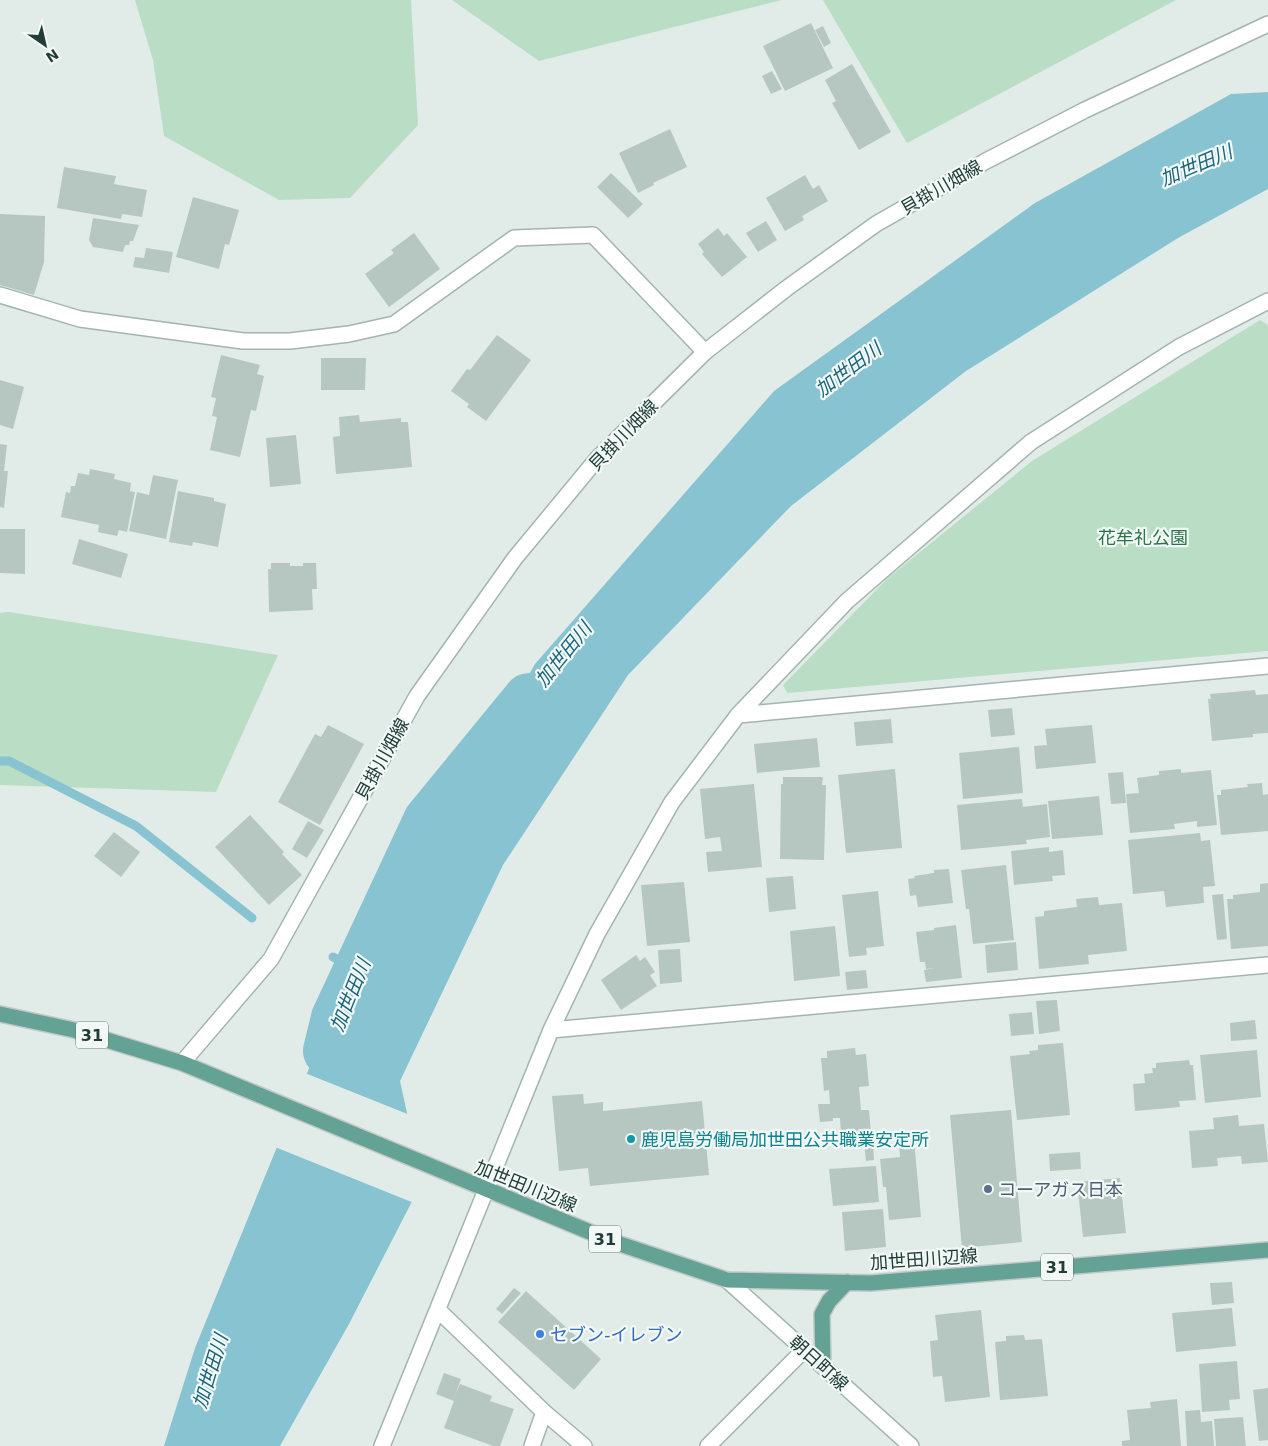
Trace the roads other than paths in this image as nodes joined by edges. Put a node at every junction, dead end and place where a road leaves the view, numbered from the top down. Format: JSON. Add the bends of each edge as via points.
{"nodes":[{"id":1,"x":1268,"y":24,"type":"edge"},
{"id":2,"x":0,"y":295,"type":"edge"},
{"id":3,"x":1268,"y":301,"type":"edge"},
{"id":4,"x":705,"y":352,"type":"junction"},
{"id":5,"x":1268,"y":666,"type":"edge"},
{"id":6,"x":738,"y":715,"type":"junction"},
{"id":7,"x":1268,"y":965,"type":"edge"},
{"id":8,"x":0,"y":1014,"type":"edge"},
{"id":9,"x":551,"y":1030,"type":"junction"},
{"id":10,"x":182,"y":1063,"type":"junction"},
{"id":11,"x":486,"y":1190,"type":"junction"},
{"id":12,"x":1268,"y":1250,"type":"edge"},
{"id":13,"x":727,"y":1280,"type":"junction"},
{"id":14,"x":847,"y":1282,"type":"junction"},
{"id":15,"x":438,"y":1310,"type":"junction"},
{"id":16,"x":804,"y":1350,"type":"junction"},
{"id":17,"x":823,"y":1366,"type":"junction"},
{"id":18,"x":544,"y":1412,"type":"junction"},
{"id":19,"x":382,"y":1446,"type":"edge"},
{"id":20,"x":532,"y":1446,"type":"edge"},
{"id":21,"x":584,"y":1446,"type":"edge"},
{"id":22,"x":708,"y":1446,"type":"edge"},
{"id":23,"x":912,"y":1446,"type":"edge"}],
"edges":[{"from":1,"to":4,"type":"street","name":"貝掛川畑線","via":[[1085,110],[986,161],[876,224]]},
{"from":2,"to":4,"type":"street","via":[[80,319],[243,341],[290,340],[349,334],[394,324],[514,238],[593,235]]},
{"from":3,"to":6,"type":"street","via":[[1179,348],[1031,442],[847,601]]},
{"from":4,"to":10,"type":"street","name":"貝掛川畑線","via":[[597,459],[515,558],[417,696],[271,959]]},
{"from":5,"to":6,"type":"street"},
{"from":6,"to":9,"type":"street","via":[[672,802],[596,934]]},
{"from":7,"to":9,"type":"street"},
{"from":8,"to":10,"type":"main road","name":"加世田川辺線","number":"31","via":[[74,1030]]},
{"from":9,"to":11,"type":"street"},
{"from":10,"to":11,"type":"main road","name":"加世田川辺線","number":"31"},
{"from":11,"to":13,"type":"main road","name":"加世田川辺線","number":"31","via":[[614,1242]]},
{"from":11,"to":15,"type":"street"},
{"from":12,"to":14,"type":"main road","name":"加世田川辺線","number":"31","via":[[871,1283]]},
{"from":13,"to":14,"type":"main road","name":"加世田川辺線","number":"31"},
{"from":13,"to":16,"type":"street","name":"朝日町線"},
{"from":14,"to":17,"type":"main road","via":[[822,1314]]},
{"from":15,"to":18,"type":"street"},
{"from":15,"to":19,"type":"street"},
{"from":16,"to":17,"type":"street","name":"朝日町線"},
{"from":16,"to":22,"type":"street"},
{"from":17,"to":23,"type":"street","name":"朝日町線"},
{"from":18,"to":20,"type":"street"},
{"from":18,"to":21,"type":"street"}]}
